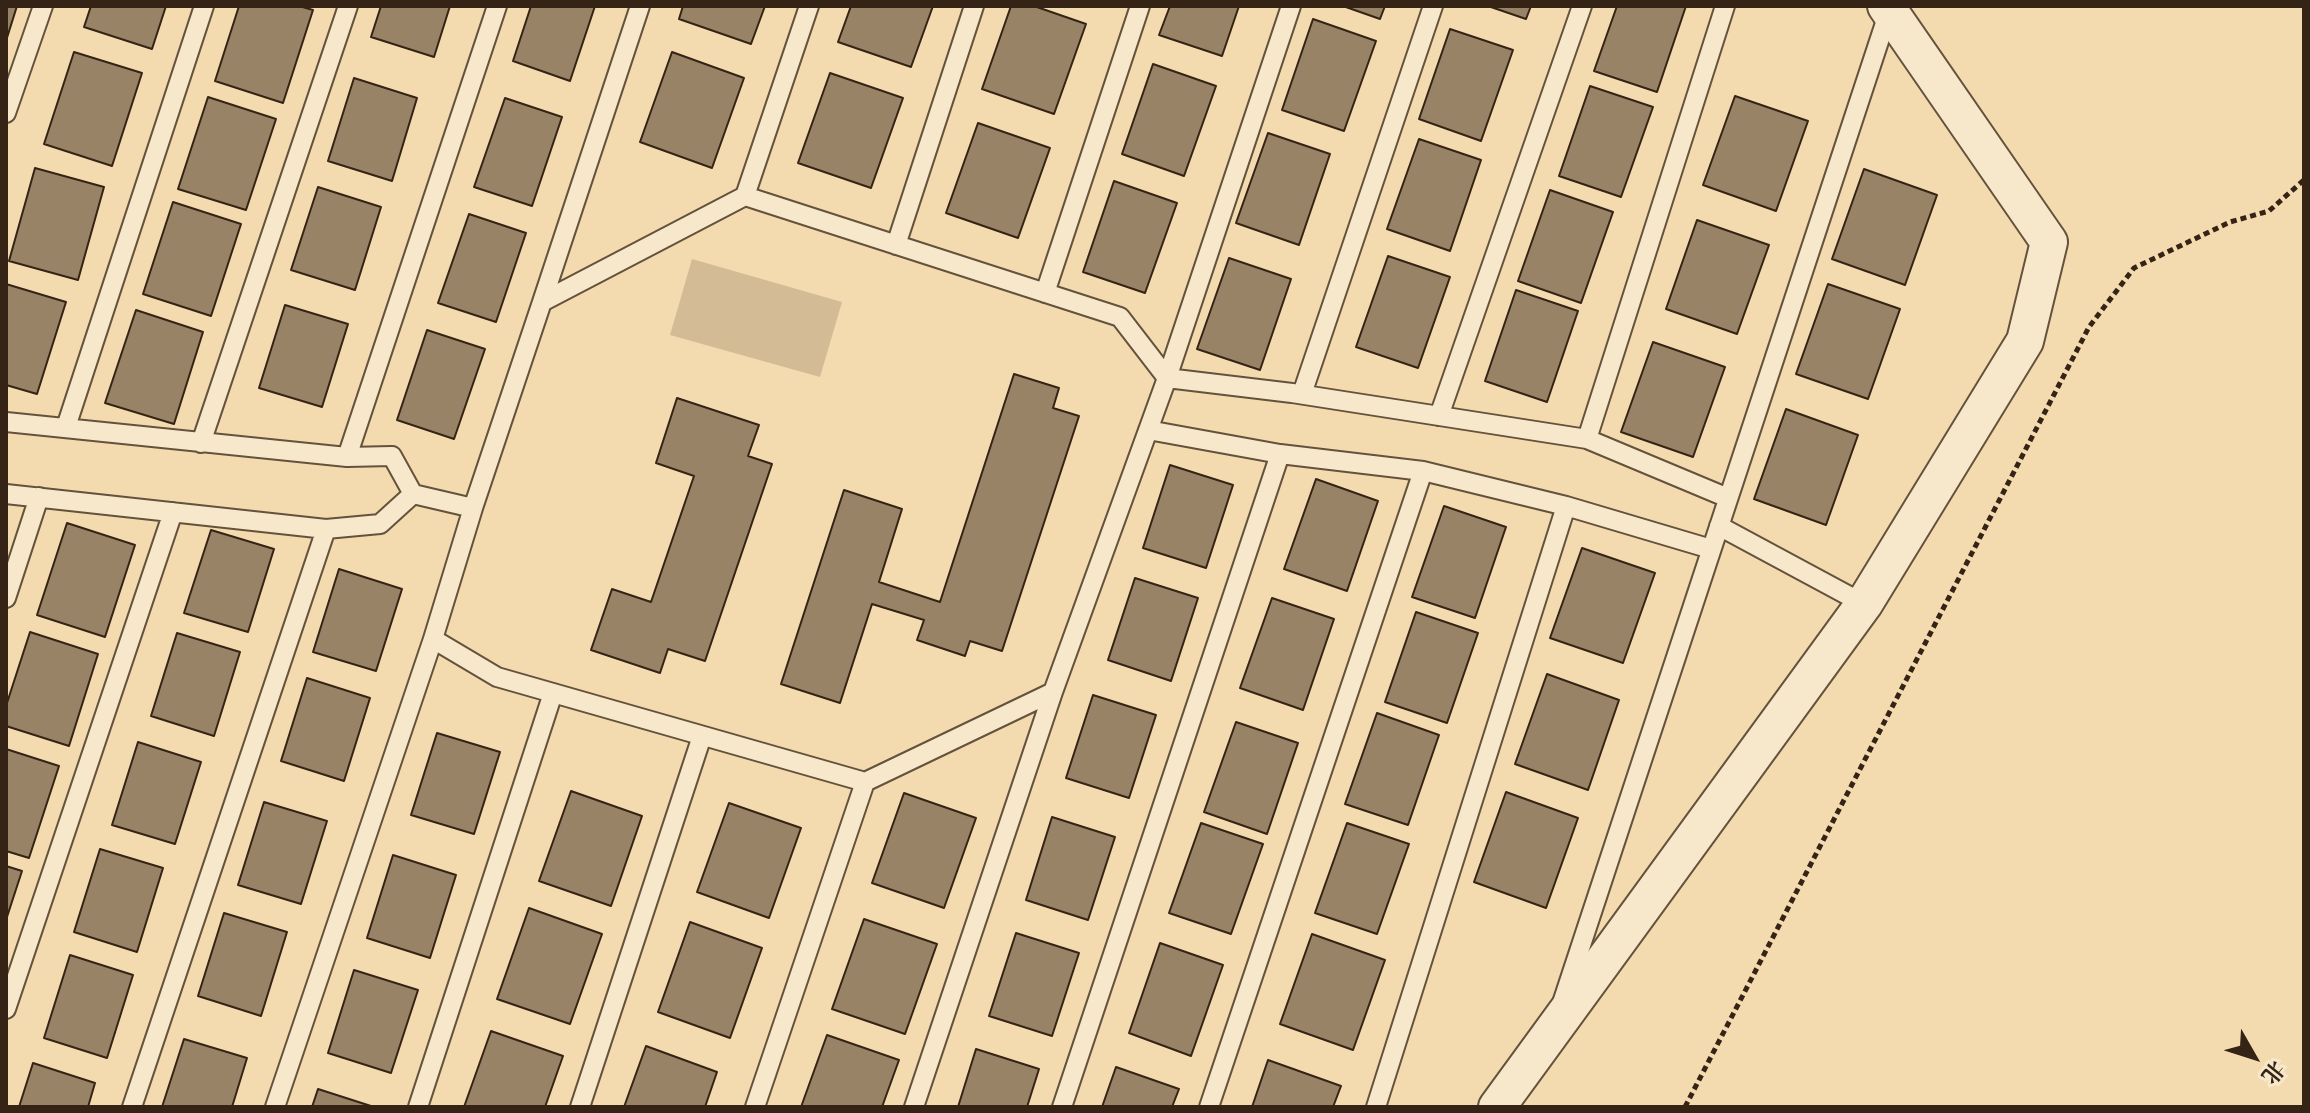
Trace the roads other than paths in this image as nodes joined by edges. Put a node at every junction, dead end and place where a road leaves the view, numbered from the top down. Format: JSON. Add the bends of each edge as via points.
{"nodes":[{"id":1,"x":43,"y":6,"type":"edge"},
{"id":2,"x":204,"y":6,"type":"edge"},
{"id":3,"x":348,"y":6,"type":"edge"},
{"id":4,"x":497,"y":6,"type":"edge"},
{"id":5,"x":640,"y":6,"type":"edge"},
{"id":6,"x":809,"y":6,"type":"edge"},
{"id":7,"x":974,"y":6,"type":"edge"},
{"id":8,"x":1140,"y":6,"type":"edge"},
{"id":9,"x":1291,"y":6,"type":"edge"},
{"id":10,"x":1433,"y":6,"type":"edge"},
{"id":11,"x":1582,"y":6,"type":"edge"},
{"id":12,"x":1725,"y":6,"type":"edge"},
{"id":13,"x":1887,"y":8,"type":"edge"},
{"id":14,"x":6,"y":113,"type":"edge"},
{"id":15,"x":745,"y":196,"type":"junction"},
{"id":16,"x":896,"y":245,"type":"junction"},
{"id":17,"x":1045,"y":293,"type":"junction"},
{"id":18,"x":542,"y":302,"type":"junction"},
{"id":19,"x":1167,"y":378,"type":"junction"},
{"id":20,"x":1302,"y":394,"type":"junction"},
{"id":21,"x":1439,"y":416,"type":"junction"},
{"id":22,"x":6,"y":422,"type":"edge"},
{"id":23,"x":66,"y":427,"type":"junction"},
{"id":24,"x":1148,"y":430,"type":"junction"},
{"id":25,"x":1587,"y":439,"type":"junction"},
{"id":26,"x":201,"y":443,"type":"junction"},
{"id":27,"x":1280,"y":454,"type":"junction"},
{"id":28,"x":347,"y":457,"type":"junction"},
{"id":29,"x":1423,"y":471,"type":"junction"},
{"id":30,"x":6,"y":494,"type":"edge"},
{"id":31,"x":413,"y":494,"type":"junction"},
{"id":32,"x":39,"y":497,"type":"junction"},
{"id":33,"x":1728,"y":498,"type":"junction"},
{"id":34,"x":1566,"y":506,"type":"junction"},
{"id":35,"x":473,"y":508,"type":"junction"},
{"id":36,"x":173,"y":512,"type":"junction"},
{"id":37,"x":1719,"y":526,"type":"junction"},
{"id":38,"x":326,"y":529,"type":"junction"},
{"id":39,"x":1711,"y":549,"type":"junction"},
{"id":40,"x":6,"y":598,"type":"edge"},
{"id":41,"x":1864,"y":604,"type":"junction"},
{"id":42,"x":433,"y":639,"type":"junction"},
{"id":43,"x":1053,"y":692,"type":"junction"},
{"id":44,"x":553,"y":693,"type":"junction"},
{"id":45,"x":702,"y":736,"type":"junction"},
{"id":46,"x":865,"y":782,"type":"junction"},
{"id":47,"x":6,"y":1009,"type":"edge"},
{"id":48,"x":1552,"y":1031,"type":"junction"},
{"id":49,"x":132,"y":1107,"type":"edge"},
{"id":50,"x":275,"y":1107,"type":"edge"},
{"id":51,"x":418,"y":1107,"type":"edge"},
{"id":52,"x":580,"y":1107,"type":"edge"},
{"id":53,"x":755,"y":1107,"type":"edge"},
{"id":54,"x":914,"y":1107,"type":"edge"},
{"id":55,"x":1062,"y":1107,"type":"edge"},
{"id":56,"x":1209,"y":1107,"type":"edge"},
{"id":57,"x":1376,"y":1107,"type":"edge"},
{"id":58,"x":1497,"y":1107,"type":"edge"}],
"edges":[{"from":1,"to":14,"type":"lane"},
{"from":2,"to":23,"type":"lane"},
{"from":3,"to":26,"type":"lane"},
{"from":4,"to":28,"type":"lane"},
{"from":5,"to":18,"type":"lane"},
{"from":6,"to":15,"type":"lane"},
{"from":7,"to":16,"type":"lane"},
{"from":8,"to":17,"type":"lane"},
{"from":9,"to":19,"type":"lane"},
{"from":10,"to":20,"type":"lane"},
{"from":11,"to":21,"type":"lane"},
{"from":12,"to":25,"type":"lane"},
{"from":13,"to":33,"type":"lane"},
{"from":13,"to":41,"type":"street","via":[[2049,242],[2025,341]]},
{"from":15,"to":16,"type":"lane"},
{"from":15,"to":18,"type":"lane"},
{"from":16,"to":17,"type":"lane"},
{"from":17,"to":19,"type":"lane","via":[[1120,317]]},
{"from":18,"to":35,"type":"lane"},
{"from":19,"to":20,"type":"lane"},
{"from":19,"to":24,"type":"lane"},
{"from":20,"to":21,"type":"lane"},
{"from":21,"to":25,"type":"lane"},
{"from":22,"to":23,"type":"lane"},
{"from":23,"to":26,"type":"lane"},
{"from":24,"to":27,"type":"lane"},
{"from":24,"to":43,"type":"lane"},
{"from":25,"to":33,"type":"lane"},
{"from":26,"to":28,"type":"lane"},
{"from":27,"to":29,"type":"lane"},
{"from":27,"to":55,"type":"lane"},
{"from":28,"to":31,"type":"lane","via":[[392,456]]},
{"from":29,"to":34,"type":"lane"},
{"from":29,"to":56,"type":"lane"},
{"from":30,"to":32,"type":"lane"},
{"from":31,"to":35,"type":"lane"},
{"from":31,"to":38,"type":"lane","via":[[380,524]]},
{"from":32,"to":36,"type":"lane"},
{"from":32,"to":40,"type":"lane"},
{"from":33,"to":37,"type":"lane"},
{"from":34,"to":39,"type":"lane"},
{"from":34,"to":57,"type":"lane"},
{"from":35,"to":42,"type":"lane"},
{"from":36,"to":38,"type":"lane"},
{"from":36,"to":47,"type":"lane"},
{"from":37,"to":39,"type":"lane"},
{"from":37,"to":41,"type":"lane"},
{"from":38,"to":49,"type":"lane"},
{"from":39,"to":48,"type":"lane"},
{"from":41,"to":48,"type":"street"},
{"from":42,"to":44,"type":"lane","via":[[497,677]]},
{"from":42,"to":50,"type":"lane"},
{"from":43,"to":46,"type":"lane"},
{"from":43,"to":54,"type":"lane"},
{"from":44,"to":45,"type":"lane"},
{"from":44,"to":51,"type":"lane"},
{"from":45,"to":46,"type":"lane"},
{"from":45,"to":52,"type":"lane"},
{"from":46,"to":53,"type":"lane"},
{"from":48,"to":58,"type":"street"}]}
